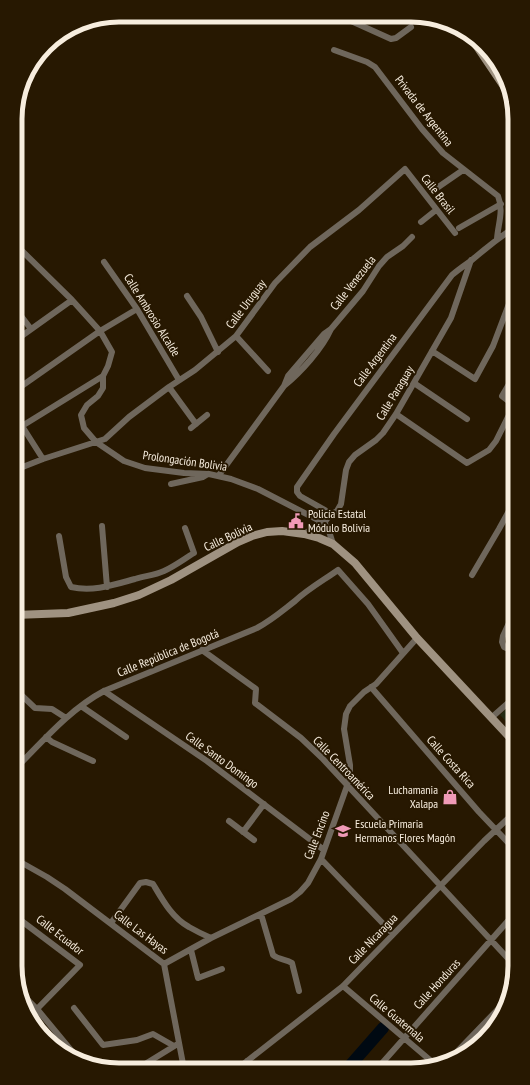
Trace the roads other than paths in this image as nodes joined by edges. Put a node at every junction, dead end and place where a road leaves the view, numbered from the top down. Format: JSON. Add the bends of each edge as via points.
{"nodes":[{"id":1,"x":353,"y":22,"type":"edge"},
{"id":2,"x":411,"y":26,"type":"dead end"},
{"id":3,"x":334,"y":50,"type":"dead end"},
{"id":4,"x":480,"y":51,"type":"edge"},
{"id":5,"x":500,"y":80,"type":"edge"},
{"id":6,"x":404,"y":169,"type":"joint"},
{"id":7,"x":463,"y":170,"type":"junction"},
{"id":8,"x":434,"y":190,"type":"dead end"},
{"id":9,"x":501,"y":204,"type":"junction"},
{"id":10,"x":436,"y":210,"type":"junction"},
{"id":11,"x":421,"y":222,"type":"dead end"},
{"id":12,"x":508,"y":232,"type":"edge"},
{"id":13,"x":412,"y":237,"type":"dead end"},
{"id":14,"x":497,"y":239,"type":"junction"},
{"id":15,"x":22,"y":251,"type":"edge"},
{"id":16,"x":471,"y":260,"type":"junction"},
{"id":17,"x":104,"y":262,"type":"dead end"},
{"id":18,"x":187,"y":296,"type":"dead end"},
{"id":19,"x":72,"y":300,"type":"junction"},
{"id":20,"x":508,"y":306,"type":"edge"},
{"id":21,"x":138,"y":309,"type":"junction"},
{"id":22,"x":22,"y":317,"type":"edge"},
{"id":23,"x":31,"y":329,"type":"junction"},
{"id":24,"x":100,"y":331,"type":"junction"},
{"id":25,"x":22,"y":336,"type":"edge"},
{"id":26,"x":236,"y":336,"type":"junction"},
{"id":27,"x":218,"y":352,"type":"junction"},
{"id":28,"x":432,"y":352,"type":"junction"},
{"id":29,"x":268,"y":371,"type":"dead end"},
{"id":30,"x":103,"y":376,"type":"junction"},
{"id":31,"x":179,"y":380,"type":"junction"},
{"id":32,"x":414,"y":383,"type":"junction"},
{"id":33,"x":22,"y":386,"type":"edge"},
{"id":34,"x":508,"y":386,"type":"edge"},
{"id":35,"x":169,"y":387,"type":"junction"},
{"id":36,"x":508,"y":401,"type":"edge"},
{"id":37,"x":396,"y":414,"type":"junction"},
{"id":38,"x":207,"y":416,"type":"dead end"},
{"id":39,"x":508,"y":418,"type":"edge"},
{"id":40,"x":466,"y":419,"type":"dead end"},
{"id":41,"x":96,"y":442,"type":"junction"},
{"id":42,"x":44,"y":459,"type":"junction"},
{"id":43,"x":22,"y":468,"type":"edge"},
{"id":44,"x":209,"y":474,"type":"junction"},
{"id":45,"x":219,"y":475,"type":"junction"},
{"id":46,"x":171,"y":484,"type":"dead end"},
{"id":47,"x":508,"y":513,"type":"edge"},
{"id":48,"x":330,"y":515,"type":"junction"},
{"id":49,"x":324,"y":523,"type":"junction"},
{"id":50,"x":102,"y":526,"type":"dead end"},
{"id":51,"x":185,"y":528,"type":"dead end"},
{"id":52,"x":304,"y":534,"type":"junction"},
{"id":53,"x":59,"y":536,"type":"dead end"},
{"id":54,"x":333,"y":544,"type":"junction"},
{"id":55,"x":165,"y":570,"type":"junction"},
{"id":56,"x":472,"y":575,"type":"dead end"},
{"id":57,"x":171,"y":580,"type":"junction"},
{"id":58,"x":107,"y":587,"type":"junction"},
{"id":59,"x":22,"y":615,"type":"edge"},
{"id":60,"x":508,"y":625,"type":"edge"},
{"id":61,"x":417,"y":638,"type":"junction"},
{"id":62,"x":508,"y":649,"type":"edge"},
{"id":63,"x":202,"y":650,"type":"junction"},
{"id":64,"x":403,"y":653,"type":"junction"},
{"id":65,"x":371,"y":688,"type":"junction"},
{"id":66,"x":104,"y":691,"type":"junction"},
{"id":67,"x":22,"y":696,"type":"edge"},
{"id":68,"x":508,"y":704,"type":"dead end"},
{"id":69,"x":81,"y":706,"type":"junction"},
{"id":70,"x":66,"y":718,"type":"junction"},
{"id":71,"x":491,"y":718,"type":"junction"},
{"id":72,"x":508,"y":736,"type":"edge"},
{"id":73,"x":46,"y":737,"type":"junction"},
{"id":74,"x":126,"y":737,"type":"dead end"},
{"id":75,"x":93,"y":761,"type":"dead end"},
{"id":76,"x":22,"y":762,"type":"edge"},
{"id":77,"x":347,"y":786,"type":"junction"},
{"id":78,"x":264,"y":804,"type":"junction"},
{"id":79,"x":508,"y":819,"type":"edge"},
{"id":80,"x":229,"y":821,"type":"dead end"},
{"id":81,"x":496,"y":830,"type":"junction"},
{"id":82,"x":243,"y":832,"type":"junction"},
{"id":83,"x":254,"y":840,"type":"dead end"},
{"id":84,"x":508,"y":843,"type":"edge"},
{"id":85,"x":324,"y":850,"type":"junction"},
{"id":86,"x":321,"y":859,"type":"junction"},
{"id":87,"x":22,"y":863,"type":"edge"},
{"id":88,"x":441,"y":885,"type":"junction"},
{"id":89,"x":261,"y":914,"type":"junction"},
{"id":90,"x":22,"y":921,"type":"edge"},
{"id":91,"x":508,"y":921,"type":"edge"},
{"id":92,"x":111,"y":923,"type":"junction"},
{"id":93,"x":393,"y":934,"type":"junction"},
{"id":94,"x":211,"y":938,"type":"junction"},
{"id":95,"x":491,"y":941,"type":"junction"},
{"id":96,"x":191,"y":950,"type":"junction"},
{"id":97,"x":508,"y":959,"type":"edge"},
{"id":98,"x":164,"y":964,"type":"junction"},
{"id":99,"x":222,"y":970,"type":"dead end"},
{"id":100,"x":343,"y":986,"type":"junction"},
{"id":101,"x":299,"y":991,"type":"dead end"},
{"id":102,"x":28,"y":1000,"type":"edge"},
{"id":103,"x":74,"y":1008,"type":"dead end"},
{"id":104,"x":37,"y":1009,"type":"junction"},
{"id":105,"x":498,"y":1009,"type":"edge"},
{"id":106,"x":404,"y":1038,"type":"junction"},
{"id":107,"x":177,"y":1045,"type":"junction"},
{"id":108,"x":71,"y":1050,"type":"edge"},
{"id":109,"x":458,"y":1051,"type":"edge"},
{"id":110,"x":248,"y":1061,"type":"joint"},
{"id":111,"x":431,"y":1061,"type":"edge"},
{"id":112,"x":147,"y":1063,"type":"edge"},
{"id":113,"x":182,"y":1063,"type":"edge"},
{"id":114,"x":246,"y":1063,"type":"edge"},
{"id":115,"x":382,"y":1063,"type":"edge"}],
"edges":[{"from":1,"to":2,"type":"street","via":[[391,39]]},
{"from":3,"to":7,"type":"street","name":"Privada de Argentina","via":[[375,67],[437,147]]},
{"from":4,"to":5,"type":"main road"},
{"from":6,"to":10,"type":"street","name":"Calle Brasil"},
{"from":6,"to":26,"type":"street","name":"Calle Uruguay","via":[[359,210],[310,247],[275,283]]},
{"from":7,"to":8,"type":"street"},
{"from":7,"to":9,"type":"street","name":"Privada de Argentina","via":[[498,196]]},
{"from":9,"to":10,"type":"street","name":"Calle Brasil","via":[[457,230]]},
{"from":9,"to":14,"type":"street"},
{"from":10,"to":11,"type":"street"},
{"from":12,"to":14,"type":"street","name":"Calle Argentina"},
{"from":13,"to":45,"type":"street","name":"Calle Venezuela","via":[[379,266],[363,291],[330,329],[314,355],[284,386]]},
{"from":14,"to":16,"type":"street","name":"Calle Argentina"},
{"from":15,"to":19,"type":"street","name":"Prolongación Bolivia"},
{"from":16,"to":28,"type":"street","name":"Calle Paraguay","via":[[451,318]]},
{"from":16,"to":48,"type":"street","name":"Calle Argentina","via":[[452,275],[297,487],[300,496]]},
{"from":17,"to":21,"type":"street","name":"Calle Ambrosio Alcalde"},
{"from":18,"to":27,"type":"street","via":[[201,317]]},
{"from":19,"to":23,"type":"street"},
{"from":19,"to":24,"type":"street","name":"Prolongación Bolivia"},
{"from":20,"to":28,"type":"street","via":[[493,346],[475,379]]},
{"from":21,"to":24,"type":"street"},
{"from":21,"to":31,"type":"street","name":"Calle Ambrosio Alcalde"},
{"from":22,"to":23,"type":"street"},
{"from":23,"to":25,"type":"street"},
{"from":24,"to":30,"type":"street","name":"Prolongación Bolivia","via":[[112,352]]},
{"from":24,"to":33,"type":"street"},
{"from":26,"to":27,"type":"street","name":"Calle Uruguay"},
{"from":26,"to":29,"type":"street"},
{"from":27,"to":31,"type":"street","name":"Calle Uruguay"},
{"from":28,"to":32,"type":"street","name":"Calle Paraguay"},
{"from":30,"to":41,"type":"street","name":"Prolongación Bolivia","via":[[103,388],[81,415],[84,428]]},
{"from":30,"to":42,"type":"street","via":[[22,426]]},
{"from":31,"to":35,"type":"street","name":"Calle Uruguay"},
{"from":32,"to":37,"type":"street","name":"Calle Paraguay"},
{"from":32,"to":40,"type":"street"},
{"from":34,"to":36,"type":"street","via":[[502,396]]},
{"from":35,"to":38,"type":"street","via":[[194,426]]},
{"from":35,"to":41,"type":"street","name":"Calle Uruguay","via":[[105,439]]},
{"from":37,"to":39,"type":"street","via":[[467,463],[489,450]]},
{"from":37,"to":48,"type":"street","name":"Calle Paraguay","via":[[383,433],[350,462],[346,470],[341,504],[337,511]]},
{"from":41,"to":42,"type":"street","name":"Calle Uruguay"},
{"from":41,"to":44,"type":"street","name":"Prolongación Bolivia","via":[[124,461],[139,466],[173,472]]},
{"from":42,"to":43,"type":"street","name":"Calle Uruguay"},
{"from":44,"to":45,"type":"street","name":"Prolongación Bolivia"},
{"from":44,"to":46,"type":"street"},
{"from":45,"to":49,"type":"street","name":"Prolongación Bolivia","via":[[258,489]]},
{"from":47,"to":56,"type":"street"},
{"from":48,"to":49,"type":"street","name":"Calle Paraguay"},
{"from":49,"to":52,"type":"street","name":"Calle Paraguay"},
{"from":49,"to":54,"type":"street"},
{"from":50,"to":58,"type":"street"},
{"from":51,"to":55,"type":"street","via":[[194,553]]},
{"from":52,"to":54,"type":"main road","name":"Calle Bolivia"},
{"from":52,"to":57,"type":"main road","name":"Calle Bolivia","via":[[282,531],[252,536]]},
{"from":53,"to":58,"type":"street","via":[[66,577],[71,587],[82,590]]},
{"from":54,"to":61,"type":"main road","name":"Calle Bolivia","via":[[355,562]]},
{"from":55,"to":57,"type":"street"},
{"from":55,"to":58,"type":"street"},
{"from":57,"to":59,"type":"main road","name":"Calle Bolivia","via":[[114,604],[68,613]]},
{"from":60,"to":62,"type":"street","via":[[502,642]]},
{"from":61,"to":64,"type":"street","name":"Calle Encino"},
{"from":61,"to":71,"type":"main road","name":"Calle Bolivia"},
{"from":63,"to":64,"type":"street","name":"Calle República de Bogotá","via":[[270,621],[338,570],[368,604]]},
{"from":63,"to":66,"type":"street","name":"Calle República de Bogotá"},
{"from":63,"to":77,"type":"street","name":"Calle Centroamérica","via":[[256,689],[255,703],[300,738]]},
{"from":64,"to":65,"type":"street","name":"Calle Encino"},
{"from":65,"to":77,"type":"street","name":"Calle Encino","via":[[350,706],[346,714],[344,729],[350,765]]},
{"from":65,"to":81,"type":"street","name":"Calle Costa Rica"},
{"from":66,"to":69,"type":"street","name":"Calle República de Bogotá"},
{"from":66,"to":78,"type":"street","name":"Calle Santo Domingo","via":[[207,761]]},
{"from":67,"to":70,"type":"street","via":[[35,708],[52,709]]},
{"from":68,"to":71,"type":"street"},
{"from":69,"to":70,"type":"street","name":"Calle República de Bogotá"},
{"from":69,"to":74,"type":"street"},
{"from":70,"to":73,"type":"street","name":"Calle República de Bogotá"},
{"from":71,"to":72,"type":"main road","name":"Calle Bolivia"},
{"from":73,"to":75,"type":"street"},
{"from":73,"to":76,"type":"street","name":"Calle República de Bogotá"},
{"from":77,"to":85,"type":"street","name":"Calle Encino"},
{"from":77,"to":88,"type":"street","name":"Calle Centroamérica"},
{"from":78,"to":82,"type":"street"},
{"from":78,"to":85,"type":"street","name":"Calle Santo Domingo"},
{"from":79,"to":81,"type":"street","name":"Calle Nicaragua"},
{"from":80,"to":82,"type":"street"},
{"from":81,"to":84,"type":"street","name":"Calle Costa Rica"},
{"from":81,"to":88,"type":"street","name":"Calle Nicaragua"},
{"from":82,"to":83,"type":"street"},
{"from":85,"to":86,"type":"street","name":"Calle Encino"},
{"from":86,"to":89,"type":"street","name":"Calle Encino","via":[[300,892]]},
{"from":86,"to":93,"type":"street"},
{"from":87,"to":92,"type":"street","name":"Calle Las Hayas","via":[[47,877]]},
{"from":88,"to":93,"type":"street","name":"Calle Nicaragua"},
{"from":88,"to":95,"type":"street","name":"Calle Centroamérica"},
{"from":89,"to":94,"type":"street","name":"Calle Encino"},
{"from":89,"to":101,"type":"street","via":[[273,956],[292,963]]},
{"from":90,"to":104,"type":"street","name":"Calle Ecuador","via":[[80,964]]},
{"from":91,"to":95,"type":"street","name":"Calle Honduras"},
{"from":92,"to":94,"type":"street","via":[[140,884],[146,882],[153,884],[169,909],[187,927]]},
{"from":92,"to":98,"type":"street","name":"Calle Las Hayas"},
{"from":93,"to":100,"type":"street","name":"Calle Nicaragua"},
{"from":94,"to":96,"type":"street","name":"Calle Encino"},
{"from":95,"to":97,"type":"street","name":"Calle Centroamérica"},
{"from":95,"to":106,"type":"street","name":"Calle Honduras"},
{"from":96,"to":98,"type":"street","name":"Calle Encino"},
{"from":96,"to":99,"type":"street","via":[[198,978]]},
{"from":98,"to":107,"type":"street","name":"Calle Las Hayas"},
{"from":100,"to":106,"type":"street","name":"Calle Guatemala"},
{"from":100,"to":110,"type":"street","name":"Calle Nicaragua"},
{"from":102,"to":104,"type":"street"},
{"from":103,"to":107,"type":"street","via":[[103,1046],[137,1040],[153,1034]]},
{"from":104,"to":108,"type":"street"},
{"from":105,"to":109,"type":"street"},
{"from":106,"to":111,"type":"street","name":"Calle Guatemala"},
{"from":106,"to":115,"type":"street","name":"Calle Honduras"},
{"from":107,"to":112,"type":"street"},
{"from":107,"to":113,"type":"street","name":"Calle Las Hayas"},
{"from":110,"to":114,"type":"street","name":"Calle Nicaragua"}]}
